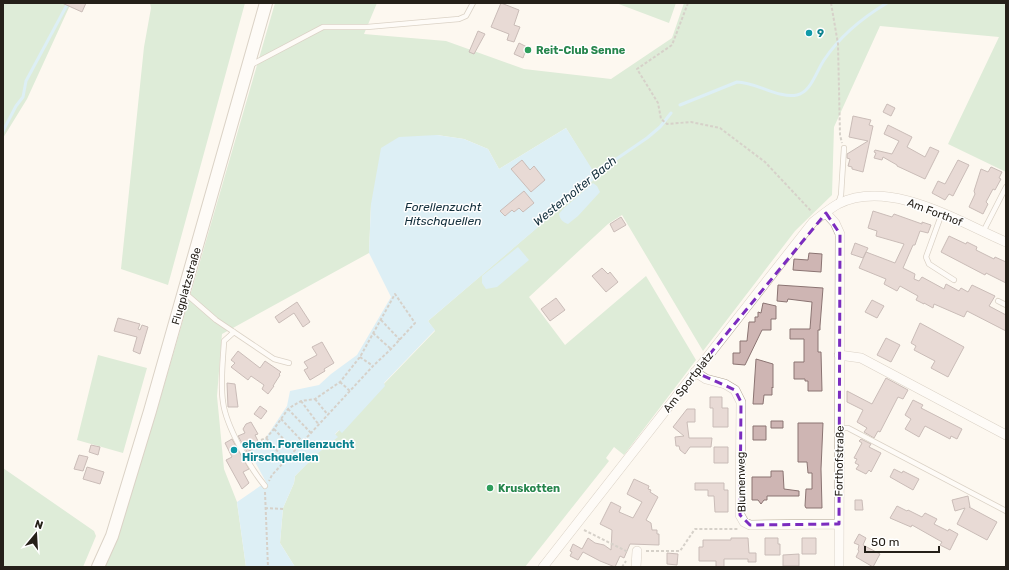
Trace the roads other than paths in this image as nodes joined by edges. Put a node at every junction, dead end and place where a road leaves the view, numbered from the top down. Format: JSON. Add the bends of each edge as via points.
{"nodes":[{"id":1,"x":266,"y":3,"type":"edge"},
{"id":2,"x":473,"y":3,"type":"edge"},
{"id":3,"x":248,"y":66,"type":"junction"},
{"id":4,"x":844,"y":148,"type":"dead end"},
{"id":5,"x":1006,"y":187,"type":"edge"},
{"id":6,"x":838,"y":204,"type":"junction"},
{"id":7,"x":942,"y":213,"type":"junction"},
{"id":8,"x":822,"y":216,"type":"junction"},
{"id":9,"x":983,"y":232,"type":"junction"},
{"id":10,"x":1006,"y":242,"type":"edge"},
{"id":11,"x":954,"y":280,"type":"dead end"},
{"id":12,"x":184,"y":291,"type":"junction"},
{"id":13,"x":998,"y":301,"type":"dead end"},
{"id":14,"x":1006,"y":306,"type":"edge"},
{"id":15,"x":234,"y":332,"type":"junction"},
{"id":16,"x":840,"y":355,"type":"junction"},
{"id":17,"x":289,"y":363,"type":"dead end"},
{"id":18,"x":695,"y":372,"type":"junction"},
{"id":19,"x":840,"y":428,"type":"junction"},
{"id":20,"x":1006,"y":436,"type":"edge"},
{"id":21,"x":265,"y":486,"type":"road end"},
{"id":22,"x":1006,"y":511,"type":"edge"},
{"id":23,"x":839,"y":524,"type":"junction"},
{"id":24,"x":634,"y":552,"type":"road end"},
{"id":25,"x":98,"y":567,"type":"edge"},
{"id":26,"x":543,"y":567,"type":"edge"},
{"id":27,"x":636,"y":567,"type":"edge"},
{"id":28,"x":839,"y":567,"type":"edge"}],
"edges":[{"from":1,"to":3,"type":"street","name":"Flugplatzstraße"},
{"from":2,"to":3,"type":"lane","via":[[466,16],[459,18],[367,28],[323,27]]},
{"from":3,"to":12,"type":"street","name":"Flugplatzstraße"},
{"from":4,"to":6,"type":"lane","via":[[841,195]]},
{"from":5,"to":9,"type":"lane"},
{"from":6,"to":7,"type":"street","name":"Am Forthof","via":[[863,196],[890,197],[917,203]]},
{"from":6,"to":8,"type":"street","name":"Am Sportplatz"},
{"from":7,"to":9,"type":"street","name":"Am Forthof"},
{"from":7,"to":11,"type":"lane","via":[[926,257],[929,264]]},
{"from":8,"to":16,"type":"street","name":"Forthofstraße","via":[[835,223],[840,234]]},
{"from":8,"to":18,"type":"street","name":"Am Sportplatz","via":[[808,228]]},
{"from":9,"to":10,"type":"street","name":"Am Forthof"},
{"from":12,"to":15,"type":"lane","via":[[216,320]]},
{"from":12,"to":25,"type":"street","name":"Flugplatzstraße","via":[[112,536]]},
{"from":13,"to":14,"type":"lane"},
{"from":15,"to":17,"type":"lane","via":[[274,359]]},
{"from":15,"to":21,"type":"lane","via":[[224,341],[223,403],[231,430],[254,473]]},
{"from":16,"to":19,"type":"street","name":"Forthofstraße"},
{"from":16,"to":20,"type":"street","via":[[861,358]]},
{"from":18,"to":23,"type":"street","name":"Blumenweg","via":[[706,379],[725,384],[734,390],[740,402],[740,515],[744,522],[750,525]]},
{"from":18,"to":26,"type":"street","name":"Am Sportplatz"},
{"from":19,"to":22,"type":"lane","via":[[848,428]]},
{"from":19,"to":23,"type":"street","name":"Forthofstraße"},
{"from":23,"to":28,"type":"street","name":"Forthofstraße"},
{"from":24,"to":27,"type":"street"}]}
